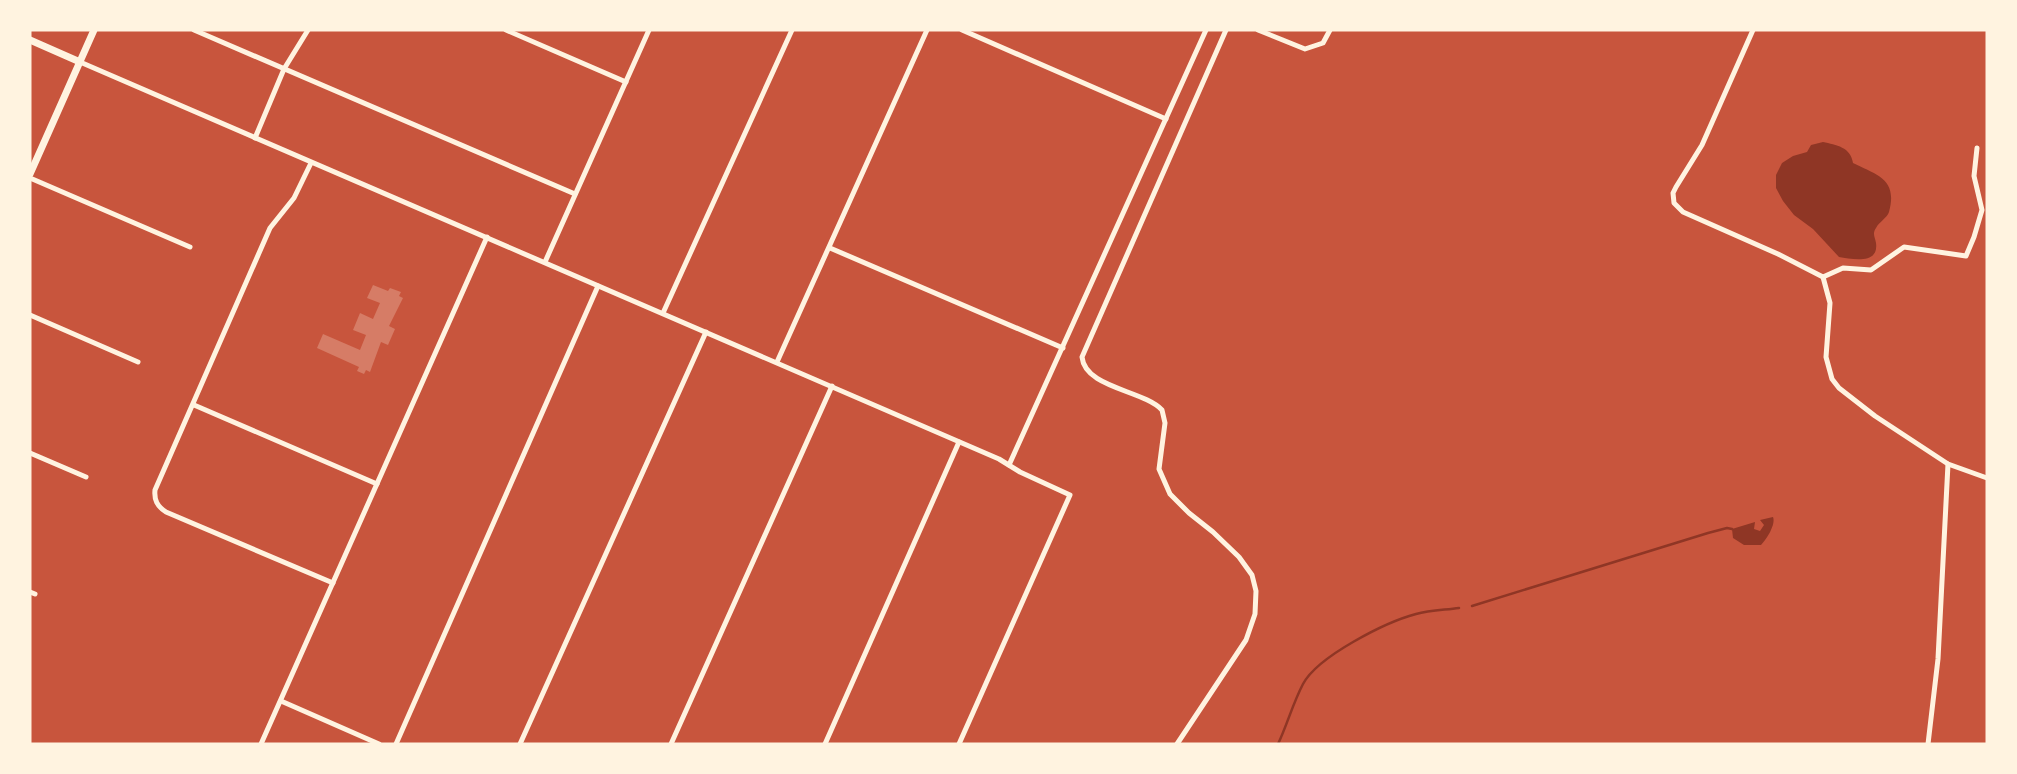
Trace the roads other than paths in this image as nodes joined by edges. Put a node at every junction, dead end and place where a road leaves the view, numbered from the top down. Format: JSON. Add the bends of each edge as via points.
{"nodes":[{"id":1,"x":94,"y":30,"type":"edge"},
{"id":2,"x":194,"y":30,"type":"edge"},
{"id":3,"x":308,"y":30,"type":"edge"},
{"id":4,"x":506,"y":30,"type":"edge"},
{"id":5,"x":649,"y":30,"type":"edge"},
{"id":6,"x":793,"y":30,"type":"edge"},
{"id":7,"x":927,"y":30,"type":"edge"},
{"id":8,"x":962,"y":30,"type":"edge"},
{"id":9,"x":1206,"y":30,"type":"edge"},
{"id":10,"x":1226,"y":30,"type":"edge"},
{"id":11,"x":1258,"y":30,"type":"edge"},
{"id":12,"x":1330,"y":30,"type":"edge"},
{"id":13,"x":1753,"y":30,"type":"edge"},
{"id":14,"x":30,"y":40,"type":"edge"},
{"id":15,"x":80,"y":62,"type":"junction"},
{"id":16,"x":284,"y":69,"type":"junction"},
{"id":17,"x":626,"y":82,"type":"junction"},
{"id":18,"x":1166,"y":119,"type":"junction"},
{"id":19,"x":255,"y":138,"type":"junction"},
{"id":20,"x":1978,"y":148,"type":"dead end"},
{"id":21,"x":311,"y":163,"type":"junction"},
{"id":22,"x":30,"y":176,"type":"edge"},
{"id":23,"x":576,"y":194,"type":"junction"},
{"id":24,"x":487,"y":237,"type":"junction"},
{"id":25,"x":190,"y":247,"type":"dead end"},
{"id":26,"x":830,"y":248,"type":"junction"},
{"id":27,"x":545,"y":262,"type":"junction"},
{"id":28,"x":1823,"y":277,"type":"junction"},
{"id":29,"x":598,"y":286,"type":"junction"},
{"id":30,"x":663,"y":313,"type":"junction"},
{"id":31,"x":30,"y":314,"type":"edge"},
{"id":32,"x":706,"y":332,"type":"junction"},
{"id":33,"x":1063,"y":348,"type":"junction"},
{"id":34,"x":138,"y":362,"type":"dead end"},
{"id":35,"x":778,"y":362,"type":"junction"},
{"id":36,"x":832,"y":386,"type":"junction"},
{"id":37,"x":194,"y":405,"type":"junction"},
{"id":38,"x":959,"y":442,"type":"junction"},
{"id":39,"x":30,"y":453,"type":"edge"},
{"id":40,"x":1948,"y":464,"type":"junction"},
{"id":41,"x":1009,"y":465,"type":"junction"},
{"id":42,"x":86,"y":477,"type":"dead end"},
{"id":43,"x":1987,"y":478,"type":"edge"},
{"id":44,"x":377,"y":484,"type":"junction"},
{"id":45,"x":333,"y":583,"type":"junction"},
{"id":46,"x":281,"y":701,"type":"junction"},
{"id":47,"x":261,"y":744,"type":"edge"},
{"id":48,"x":379,"y":744,"type":"edge"},
{"id":49,"x":396,"y":744,"type":"edge"},
{"id":50,"x":520,"y":744,"type":"edge"},
{"id":51,"x":670,"y":744,"type":"edge"},
{"id":52,"x":825,"y":744,"type":"edge"},
{"id":53,"x":959,"y":744,"type":"edge"},
{"id":54,"x":1177,"y":744,"type":"edge"},
{"id":55,"x":1928,"y":744,"type":"edge"}],
"edges":[{"from":1,"to":15,"type":"main road"},
{"from":2,"to":16,"type":"street"},
{"from":3,"to":16,"type":"street"},
{"from":4,"to":17,"type":"street"},
{"from":5,"to":17,"type":"street"},
{"from":6,"to":30,"type":"street"},
{"from":7,"to":26,"type":"street"},
{"from":8,"to":18,"type":"street"},
{"from":9,"to":18,"type":"street"},
{"from":10,"to":54,"type":"street","via":[[1082,357],[1090,375],[1162,410],[1165,423],[1159,469],[1170,494],[1239,557],[1255,582],[1255,614],[1246,640]]},
{"from":11,"to":12,"type":"street","via":[[1305,49],[1323,43]]},
{"from":13,"to":28,"type":"street","via":[[1702,145],[1673,193],[1674,203],[1683,212]]},
{"from":14,"to":15,"type":"main road"},
{"from":15,"to":19,"type":"street"},
{"from":15,"to":22,"type":"main road"},
{"from":16,"to":19,"type":"street"},
{"from":16,"to":23,"type":"street"},
{"from":17,"to":23,"type":"street"},
{"from":18,"to":33,"type":"street"},
{"from":19,"to":21,"type":"street"},
{"from":20,"to":28,"type":"street","via":[[1974,176],[1982,210],[1965,256],[1904,247],[1871,270],[1843,268]]},
{"from":21,"to":24,"type":"street"},
{"from":21,"to":37,"type":"street","via":[[294,198],[270,228]]},
{"from":22,"to":25,"type":"street"},
{"from":23,"to":27,"type":"street"},
{"from":24,"to":27,"type":"street"},
{"from":24,"to":44,"type":"street"},
{"from":26,"to":33,"type":"street"},
{"from":26,"to":35,"type":"street"},
{"from":27,"to":29,"type":"street"},
{"from":28,"to":40,"type":"street","via":[[1830,303],[1826,357],[1832,379],[1875,416]]},
{"from":29,"to":30,"type":"street"},
{"from":29,"to":49,"type":"street"},
{"from":30,"to":32,"type":"street"},
{"from":31,"to":34,"type":"street"},
{"from":32,"to":35,"type":"street"},
{"from":32,"to":50,"type":"street"},
{"from":33,"to":41,"type":"street"},
{"from":35,"to":36,"type":"street"},
{"from":36,"to":38,"type":"street"},
{"from":36,"to":51,"type":"street"},
{"from":37,"to":44,"type":"street"},
{"from":37,"to":45,"type":"street","via":[[155,490],[158,505]]},
{"from":38,"to":41,"type":"street"},
{"from":38,"to":52,"type":"street"},
{"from":39,"to":42,"type":"street"},
{"from":40,"to":43,"type":"street"},
{"from":40,"to":55,"type":"street","via":[[1938,659]]},
{"from":41,"to":53,"type":"street","via":[[1070,495]]},
{"from":44,"to":45,"type":"street"},
{"from":45,"to":46,"type":"street"},
{"from":46,"to":47,"type":"street"},
{"from":46,"to":48,"type":"street"}]}
